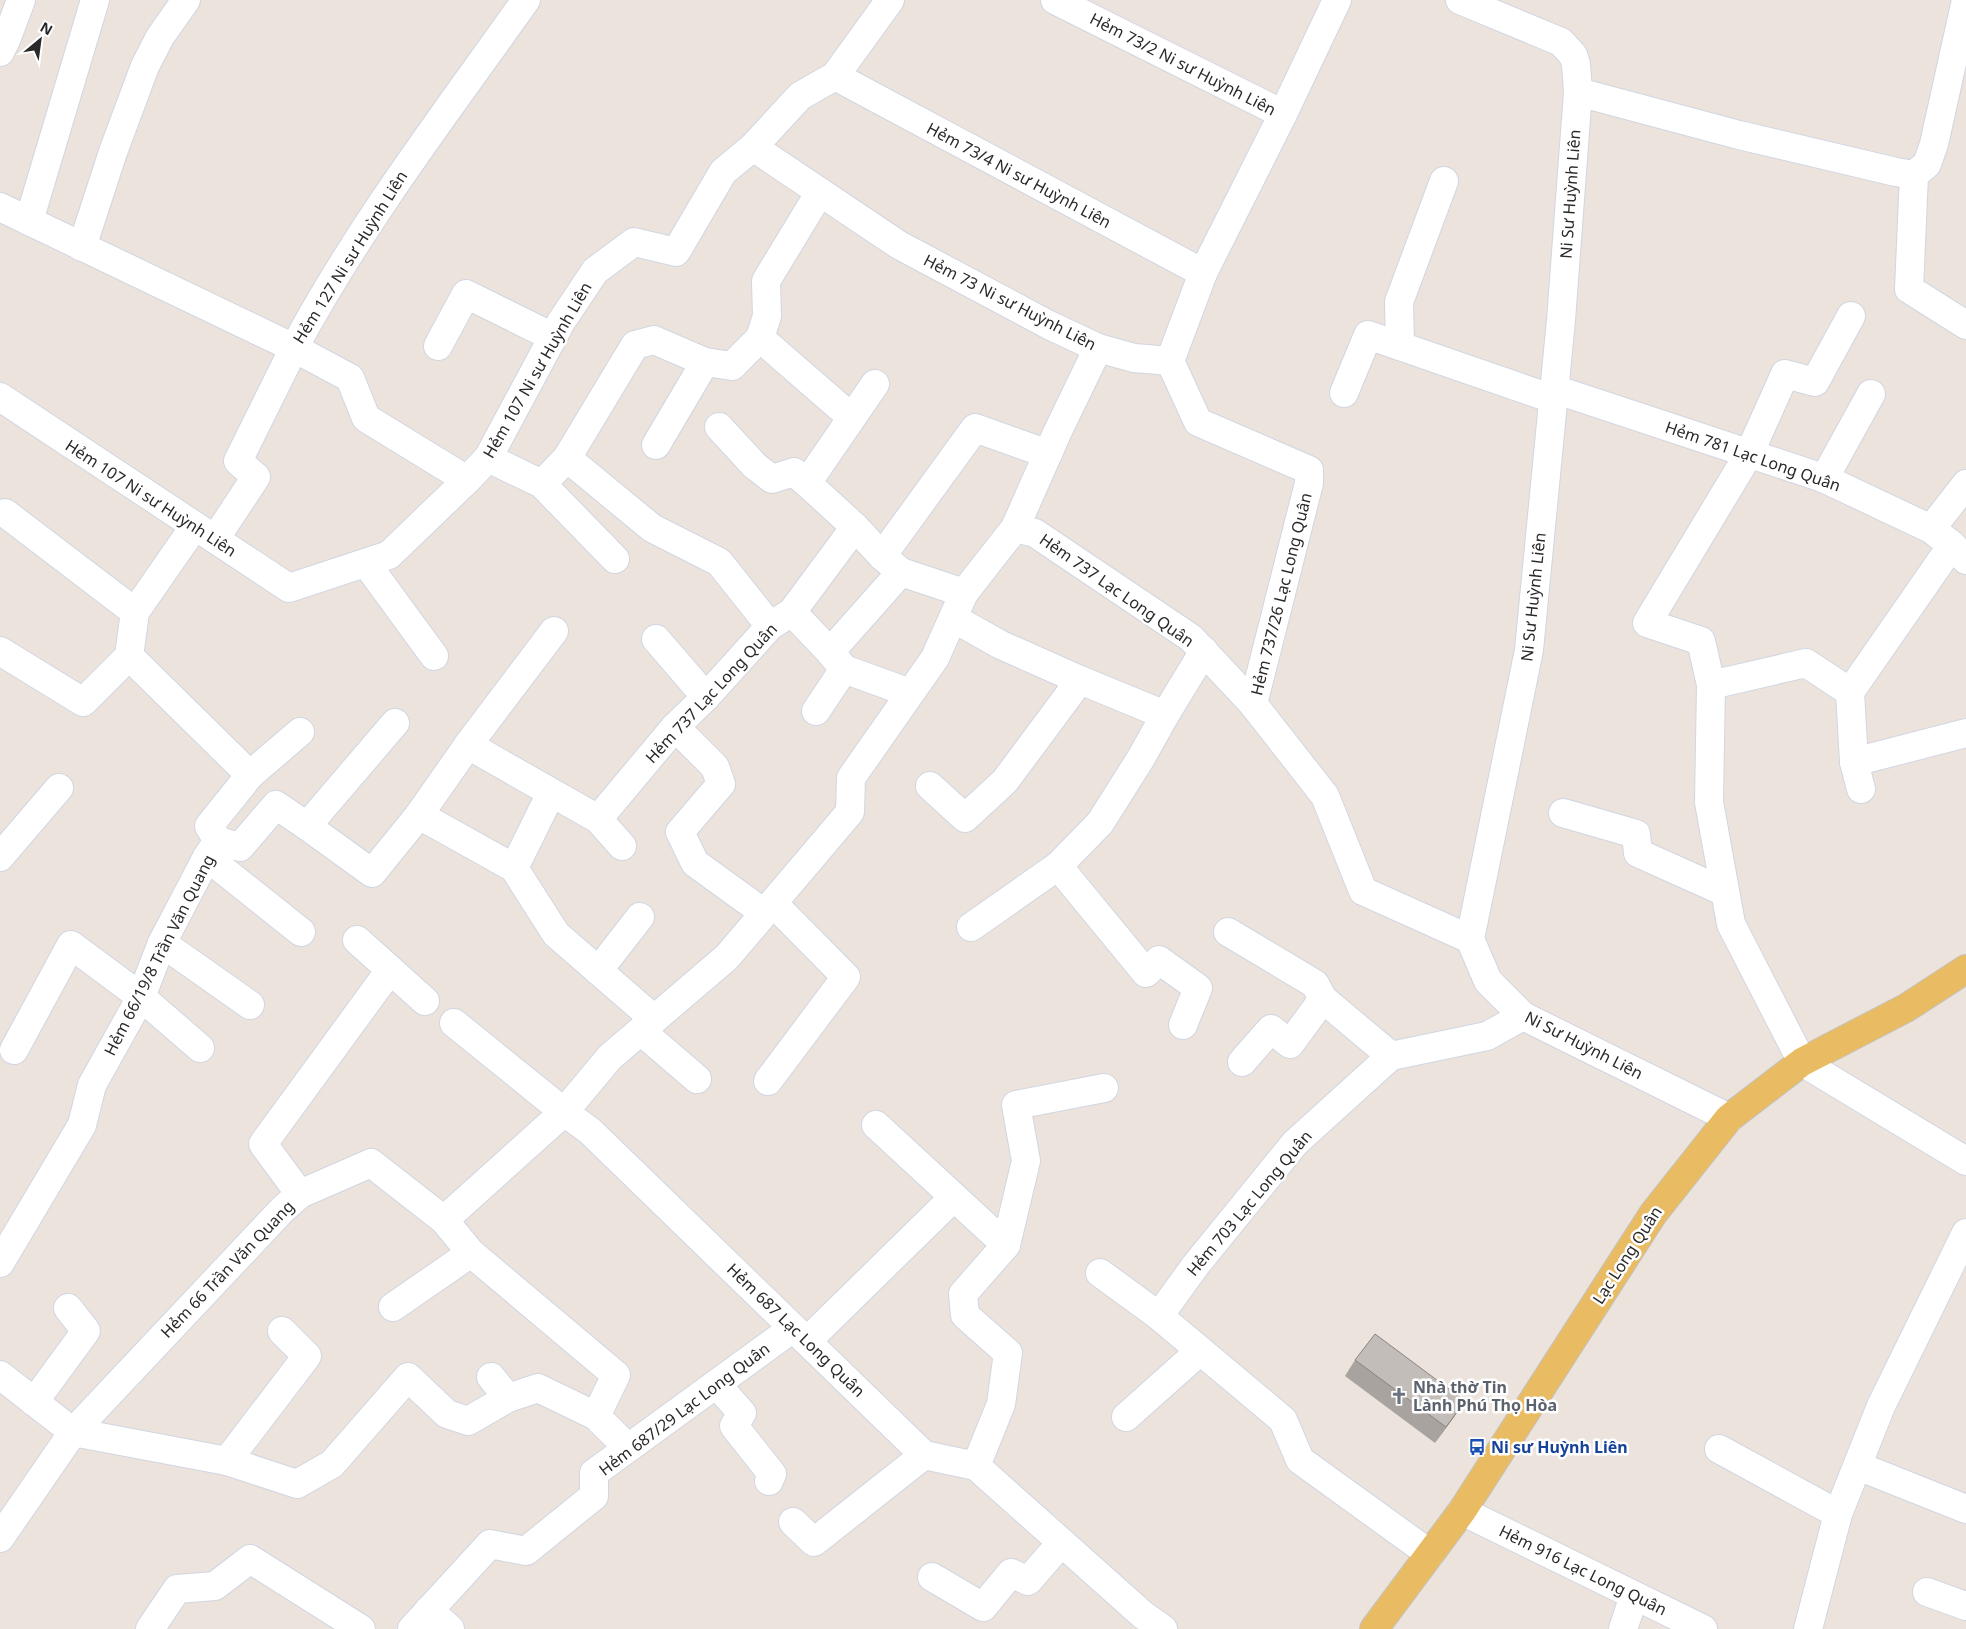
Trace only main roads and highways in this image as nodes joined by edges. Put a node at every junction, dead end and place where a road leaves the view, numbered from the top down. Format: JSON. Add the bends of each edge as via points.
{"nodes":[{"id":1,"x":1966,"y":969,"type":"edge"},
{"id":2,"x":1374,"y":1629,"type":"edge"}],
"edges":[{"from":1,"to":2,"type":"main road","name":"Lạc Long Quân","via":[[1906,1008],[1802,1062],[1728,1118],[1653,1214],[1462,1511]]}]}
